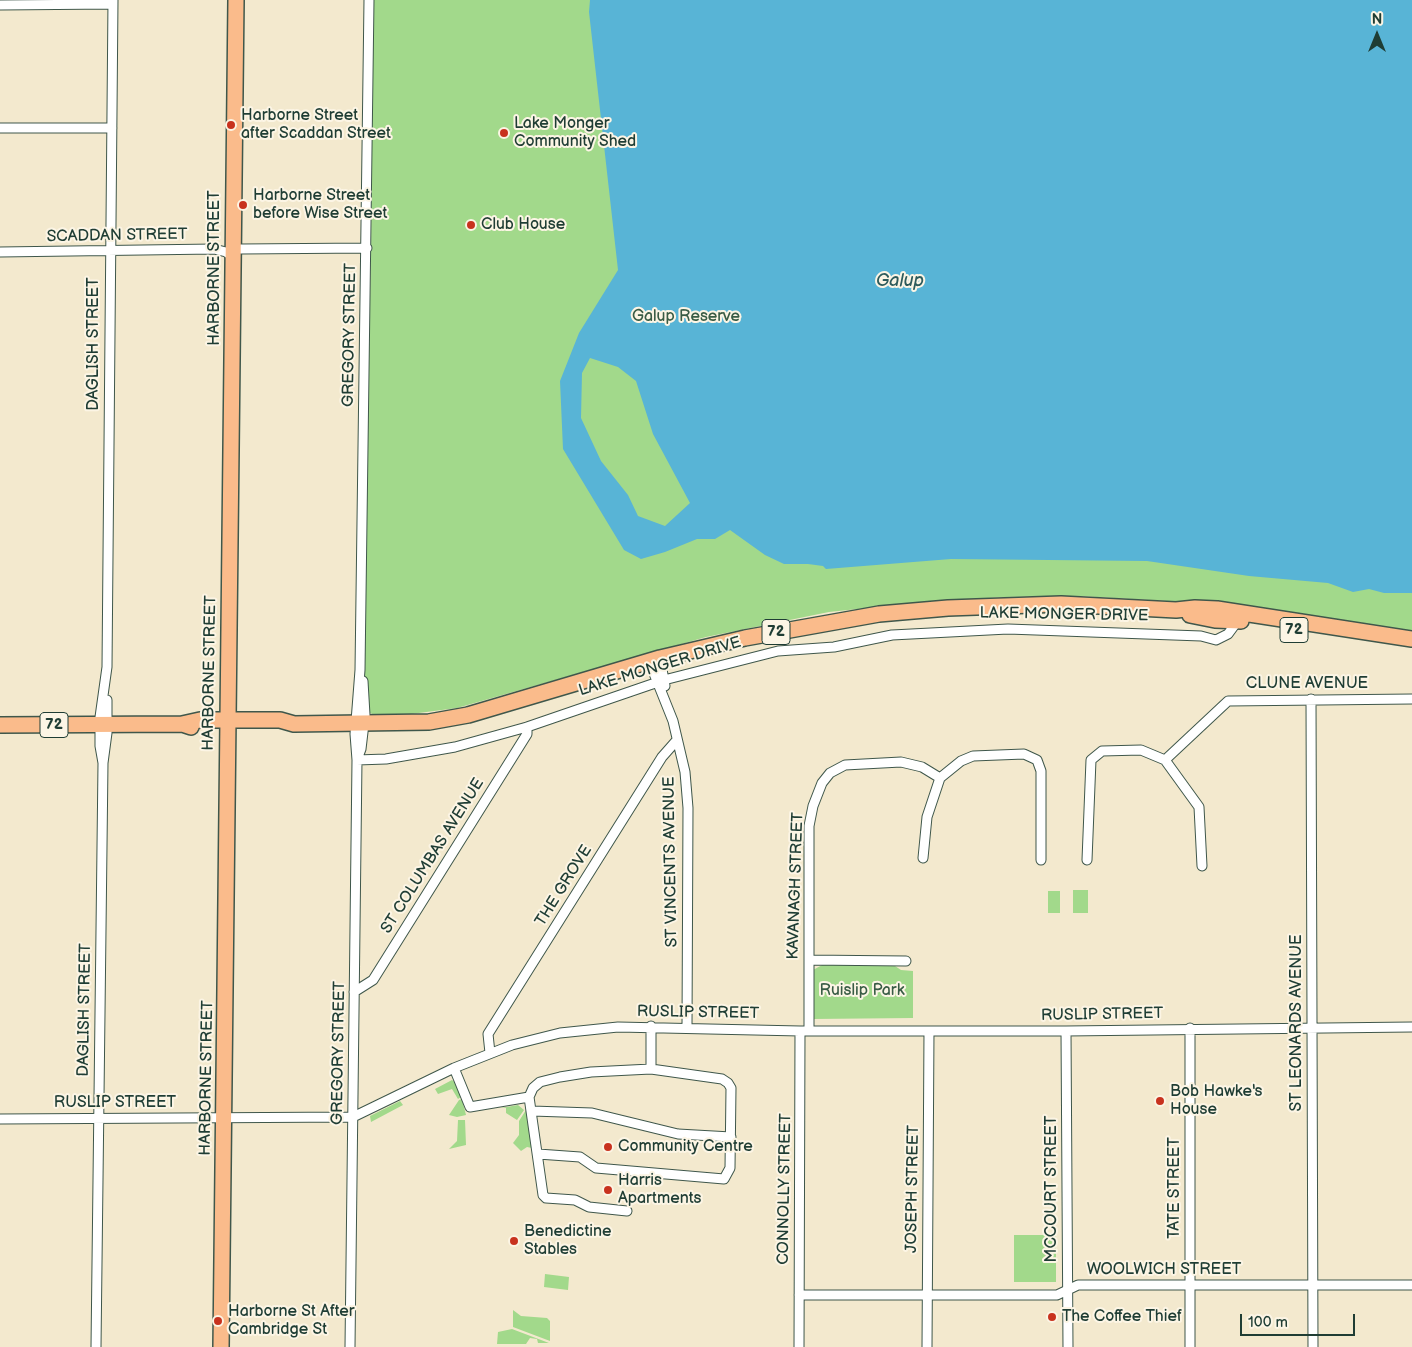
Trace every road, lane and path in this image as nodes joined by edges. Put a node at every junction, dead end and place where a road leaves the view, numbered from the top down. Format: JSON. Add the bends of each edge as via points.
{"nodes":[{"id":1,"x":236,"y":0,"type":"edge"},
{"id":2,"x":243,"y":0,"type":"edge"},
{"id":3,"x":369,"y":0,"type":"edge"},
{"id":4,"x":113,"y":2,"type":"edge"},
{"id":5,"x":0,"y":4,"type":"edge"},
{"id":6,"x":0,"y":128,"type":"edge"},
{"id":7,"x":112,"y":128,"type":"junction"},
{"id":8,"x":367,"y":248,"type":"junction"},
{"id":9,"x":109,"y":250,"type":"junction"},
{"id":10,"x":0,"y":252,"type":"edge"},
{"id":11,"x":237,"y":253,"type":"junction"},
{"id":12,"x":1240,"y":617,"type":"junction"},
{"id":13,"x":1412,"y":638,"type":"edge"},
{"id":14,"x":1412,"y":647,"type":"edge"},
{"id":15,"x":654,"y":659,"type":"junction"},
{"id":16,"x":660,"y":682,"type":"junction"},
{"id":17,"x":1311,"y":699,"type":"junction"},
{"id":18,"x":1412,"y":699,"type":"edge"},
{"id":19,"x":360,"y":723,"type":"junction"},
{"id":20,"x":231,"y":724,"type":"junction"},
{"id":21,"x":0,"y":725,"type":"edge"},
{"id":22,"x":104,"y":725,"type":"junction"},
{"id":23,"x":527,"y":727,"type":"junction"},
{"id":24,"x":677,"y":740,"type":"junction"},
{"id":25,"x":356,"y":760,"type":"junction"},
{"id":26,"x":1166,"y":760,"type":"junction"},
{"id":27,"x":940,"y":778,"type":"junction"},
{"id":28,"x":923,"y":858,"type":"dead end"},
{"id":29,"x":1041,"y":860,"type":"dead end"},
{"id":30,"x":1087,"y":860,"type":"dead end"},
{"id":31,"x":1202,"y":866,"type":"dead end"},
{"id":32,"x":809,"y":960,"type":"junction"},
{"id":33,"x":906,"y":961,"type":"dead end"},
{"id":34,"x":354,"y":992,"type":"junction"},
{"id":35,"x":651,"y":1026,"type":"junction"},
{"id":36,"x":687,"y":1027,"type":"junction"},
{"id":37,"x":1412,"y":1027,"type":"edge"},
{"id":38,"x":1190,"y":1028,"type":"junction"},
{"id":39,"x":1312,"y":1028,"type":"junction"},
{"id":40,"x":804,"y":1031,"type":"junction"},
{"id":41,"x":929,"y":1031,"type":"junction"},
{"id":42,"x":1066,"y":1031,"type":"junction"},
{"id":43,"x":490,"y":1052,"type":"junction"},
{"id":44,"x":454,"y":1068,"type":"junction"},
{"id":45,"x":651,"y":1069,"type":"junction"},
{"id":46,"x":529,"y":1097,"type":"junction"},
{"id":47,"x":532,"y":1111,"type":"junction"},
{"id":48,"x":353,"y":1117,"type":"junction"},
{"id":49,"x":99,"y":1118,"type":"junction"},
{"id":50,"x":227,"y":1118,"type":"junction"},
{"id":51,"x":0,"y":1119,"type":"edge"},
{"id":52,"x":731,"y":1137,"type":"junction"},
{"id":53,"x":538,"y":1154,"type":"junction"},
{"id":54,"x":626,"y":1211,"type":"dead end"},
{"id":55,"x":1412,"y":1284,"type":"edge"},
{"id":56,"x":1190,"y":1285,"type":"junction"},
{"id":57,"x":1313,"y":1285,"type":"junction"},
{"id":58,"x":1068,"y":1290,"type":"junction"},
{"id":59,"x":799,"y":1295,"type":"junction"},
{"id":60,"x":927,"y":1295,"type":"junction"},
{"id":61,"x":96,"y":1347,"type":"edge"},
{"id":62,"x":221,"y":1347,"type":"edge"},
{"id":63,"x":228,"y":1347,"type":"edge"},
{"id":64,"x":350,"y":1347,"type":"edge"},
{"id":65,"x":799,"y":1347,"type":"edge"},
{"id":66,"x":926,"y":1347,"type":"edge"},
{"id":67,"x":1068,"y":1347,"type":"edge"},
{"id":68,"x":1190,"y":1347,"type":"edge"},
{"id":69,"x":1313,"y":1347,"type":"edge"}],
"edges":[{"from":1,"to":11,"type":"main road","name":"HARBORNE STREET"},
{"from":2,"to":11,"type":"main road","name":"HARBORNE STREET"},
{"from":3,"to":8,"type":"street","name":"GREGORY STREET"},
{"from":4,"to":5,"type":"street"},
{"from":4,"to":7,"type":"street","name":"DAGLISH STREET"},
{"from":6,"to":7,"type":"street"},
{"from":7,"to":9,"type":"street","name":"DAGLISH STREET"},
{"from":8,"to":11,"type":"street"},
{"from":8,"to":19,"type":"street","name":"GREGORY STREET"},
{"from":9,"to":10,"type":"street","name":"SCADDAN STREET"},
{"from":9,"to":11,"type":"street","name":"SCADDAN STREET","via":[[214,249]]},
{"from":9,"to":22,"type":"street","name":"DAGLISH STREET"},
{"from":11,"to":20,"type":"main road","name":"HARBORNE STREET"},
{"from":12,"to":13,"type":"main road","name":"LAKE MONGER DRIVE","number":"72"},
{"from":12,"to":14,"type":"main road","name":"LAKE MONGER DRIVE","number":"72"},
{"from":12,"to":15,"type":"main road","name":"LAKE MONGER DRIVE","number":"72","via":[[1195,608],[1176,610],[1061,604],[938,609],[803,626]]},
{"from":12,"to":16,"type":"street","name":"LAKE MONGER DRIVE","via":[[1228,634],[1216,640],[1201,636],[1008,629],[892,635],[834,647],[778,651]]},
{"from":15,"to":16,"type":"street","name":"ST VINCENTS AVENUE"},
{"from":15,"to":19,"type":"main road","name":"LAKE MONGER DRIVE","number":"72","via":[[468,715],[429,722]]},
{"from":16,"to":23,"type":"street","name":"LAKE MONGER DRIVE"},
{"from":16,"to":24,"type":"street","name":"ST VINCENTS AVENUE"},
{"from":17,"to":18,"type":"street","name":"CLUNE AVENUE"},
{"from":17,"to":26,"type":"street","name":"CLUNE AVENUE","via":[[1228,701]]},
{"from":17,"to":39,"type":"street","name":"ST LEONARDS AVENUE"},
{"from":19,"to":20,"type":"main road","number":"72","via":[[294,724],[280,720]]},
{"from":19,"to":25,"type":"street","name":"GREGORY STREET"},
{"from":20,"to":22,"type":"main road","number":"72","via":[[200,720],[182,724]]},
{"from":20,"to":50,"type":"main road","name":"HARBORNE STREET"},
{"from":21,"to":22,"type":"main road","number":"72"},
{"from":22,"to":49,"type":"street","name":"DAGLISH STREET","via":[[100,746],[103,762]]},
{"from":23,"to":25,"type":"street","name":"LAKE MONGER DRIVE","via":[[455,747],[386,759]]},
{"from":23,"to":34,"type":"street","name":"ST COLUMBAS AVENUE","via":[[527,734],[373,980]]},
{"from":24,"to":36,"type":"street","name":"ST VINCENTS AVENUE","via":[[685,772],[688,808]]},
{"from":24,"to":43,"type":"street","name":"THE GROVE","via":[[662,757],[488,1034]]},
{"from":25,"to":34,"type":"street","name":"GREGORY STREET"},
{"from":26,"to":30,"type":"street","via":[[1141,750],[1109,750],[1093,756],[1089,769]]},
{"from":26,"to":31,"type":"street","via":[[1199,807]]},
{"from":27,"to":28,"type":"street","via":[[927,817]]},
{"from":27,"to":29,"type":"street","via":[[973,756],[1024,754],[1034,758],[1041,771]]},
{"from":27,"to":32,"type":"street","name":"KAVANAGH STREET","via":[[922,767],[901,762],[846,765],[826,776],[813,806],[810,826]]},
{"from":32,"to":33,"type":"street"},
{"from":32,"to":40,"type":"street","name":"KAVANAGH STREET"},
{"from":34,"to":48,"type":"street","name":"GREGORY STREET"},
{"from":35,"to":36,"type":"street","name":"RUSLIP STREET"},
{"from":35,"to":43,"type":"street","name":"RUSLIP STREET","via":[[560,1033]]},
{"from":35,"to":45,"type":"street"},
{"from":36,"to":40,"type":"street","name":"RUSLIP STREET"},
{"from":37,"to":39,"type":"street","name":"RUSLIP STREET"},
{"from":38,"to":39,"type":"street","name":"RUSLIP STREET"},
{"from":38,"to":42,"type":"street","name":"RUSLIP STREET"},
{"from":38,"to":56,"type":"street","name":"TATE STREET"},
{"from":39,"to":57,"type":"street","name":"ST LEONARDS AVENUE"},
{"from":40,"to":41,"type":"street","name":"RUSLIP STREET"},
{"from":40,"to":59,"type":"street","name":"CONNOLLY STREET"},
{"from":41,"to":42,"type":"street","name":"RUSLIP STREET"},
{"from":41,"to":60,"type":"street","name":"JOSEPH STREET"},
{"from":42,"to":58,"type":"street","name":"MCCOURT STREET"},
{"from":43,"to":44,"type":"street","name":"RUSLIP STREET"},
{"from":44,"to":46,"type":"street","via":[[470,1107]]},
{"from":44,"to":48,"type":"street","name":"RUSLIP STREET"},
{"from":45,"to":46,"type":"street","via":[[560,1077],[537,1084]]},
{"from":45,"to":52,"type":"street","via":[[722,1079],[731,1088]]},
{"from":46,"to":47,"type":"street"},
{"from":47,"to":52,"type":"street","via":[[592,1113],[678,1134]]},
{"from":47,"to":53,"type":"street"},
{"from":48,"to":50,"type":"street","name":"RUSLIP STREET"},
{"from":48,"to":64,"type":"street","name":"GREGORY STREET"},
{"from":49,"to":50,"type":"street","name":"RUSLIP STREET"},
{"from":49,"to":51,"type":"street","name":"RUSLIP STREET"},
{"from":49,"to":61,"type":"street","name":"DAGLISH STREET"},
{"from":50,"to":62,"type":"main road","name":"HARBORNE STREET"},
{"from":50,"to":63,"type":"main road","name":"HARBORNE STREET"},
{"from":52,"to":53,"type":"street","via":[[730,1168],[727,1176],[720,1180],[596,1168],[580,1157]]},
{"from":53,"to":54,"type":"street","via":[[541,1191],[546,1198],[575,1200],[590,1207]]},
{"from":55,"to":57,"type":"street","name":"WOOLWICH STREET"},
{"from":56,"to":57,"type":"street","name":"WOOLWICH STREET"},
{"from":56,"to":58,"type":"street","name":"WOOLWICH STREET","via":[[1078,1285]]},
{"from":56,"to":68,"type":"street","name":"TATE STREET"},
{"from":57,"to":69,"type":"street","name":"ST LEONARDS AVENUE"},
{"from":58,"to":60,"type":"street","name":"WOOLWICH STREET","via":[[1057,1295]]},
{"from":58,"to":67,"type":"street","name":"MCCOURT STREET"},
{"from":59,"to":60,"type":"street","name":"WOOLWICH STREET"},
{"from":59,"to":65,"type":"street","name":"CONNOLLY STREET"},
{"from":60,"to":66,"type":"street","name":"JOSEPH STREET"}]}
